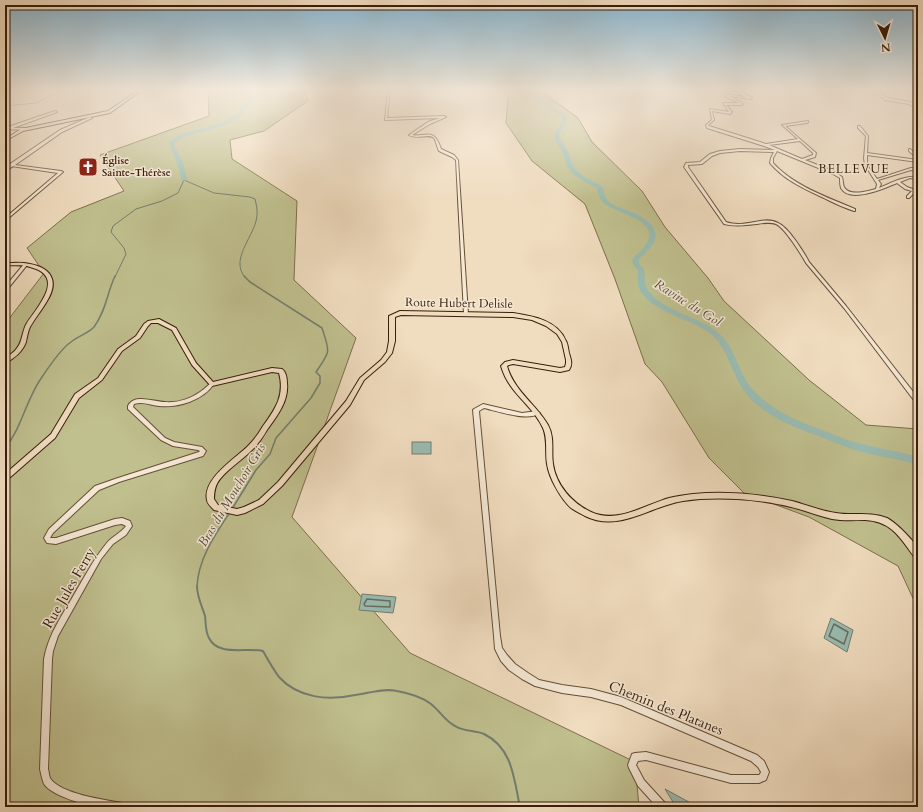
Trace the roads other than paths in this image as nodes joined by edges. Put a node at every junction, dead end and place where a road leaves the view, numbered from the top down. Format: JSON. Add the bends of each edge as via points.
{"nodes":[{"id":1,"x":36,"y":127,"type":"edge"},
{"id":2,"x":70,"y":127,"type":"edge"},
{"id":3,"x":423,"y":127,"type":"edge"},
{"id":4,"x":710,"y":127,"type":"edge"},
{"id":5,"x":784,"y":127,"type":"edge"},
{"id":6,"x":859,"y":127,"type":"dead end"},
{"id":7,"x":7,"y":128,"type":"edge"},
{"id":8,"x":26,"y":129,"type":"junction"},
{"id":9,"x":5,"y":140,"type":"edge"},
{"id":10,"x":800,"y":140,"type":"junction"},
{"id":11,"x":766,"y":145,"type":"junction"},
{"id":12,"x":776,"y":150,"type":"junction"},
{"id":13,"x":910,"y":150,"type":"dead end"},
{"id":14,"x":22,"y":153,"type":"dead end"},
{"id":15,"x":29,"y":154,"type":"junction"},
{"id":16,"x":866,"y":154,"type":"junction"},
{"id":17,"x":918,"y":158,"type":"edge"},
{"id":18,"x":802,"y":160,"type":"junction"},
{"id":19,"x":918,"y":161,"type":"edge"},
{"id":20,"x":5,"y":164,"type":"edge"},
{"id":21,"x":11,"y":165,"type":"junction"},
{"id":22,"x":918,"y":170,"type":"edge"},
{"id":23,"x":5,"y":171,"type":"edge"},
{"id":24,"x":918,"y":178,"type":"edge"},
{"id":25,"x":876,"y":180,"type":"junction"},
{"id":26,"x":898,"y":182,"type":"junction"},
{"id":27,"x":877,"y":190,"type":"junction"},
{"id":28,"x":916,"y":191,"type":"edge"},
{"id":29,"x":908,"y":197,"type":"dead end"},
{"id":30,"x":854,"y":210,"type":"dead end"},
{"id":31,"x":5,"y":220,"type":"edge"},
{"id":32,"x":5,"y":264,"type":"edge"},
{"id":33,"x":25,"y":265,"type":"junction"},
{"id":34,"x":5,"y":290,"type":"edge"},
{"id":35,"x":466,"y":314,"type":"junction"},
{"id":36,"x":5,"y":361,"type":"edge"},
{"id":37,"x":212,"y":384,"type":"junction"},
{"id":38,"x":918,"y":402,"type":"edge"},
{"id":39,"x":537,"y":413,"type":"junction"},
{"id":40,"x":5,"y":478,"type":"edge"},
{"id":41,"x":918,"y":556,"type":"edge"},
{"id":42,"x":122,"y":807,"type":"edge"},
{"id":43,"x":663,"y":807,"type":"edge"}],
"edges":[{"from":1,"to":8,"type":"main road"},
{"from":2,"to":15,"type":"street"},
{"from":3,"to":35,"type":"street","via":[[410,135],[435,138],[440,150],[457,160]]},
{"from":4,"to":11,"type":"street"},
{"from":5,"to":10,"type":"street"},
{"from":6,"to":16,"type":"street","via":[[867,136]]},
{"from":7,"to":8,"type":"street"},
{"from":8,"to":9,"type":"main road"},
{"from":10,"to":11,"type":"street"},
{"from":10,"to":18,"type":"street","via":[[816,155]]},
{"from":11,"to":12,"type":"street"},
{"from":12,"to":18,"type":"street"},
{"from":12,"to":30,"type":"street","via":[[771,163],[776,170],[791,180]]},
{"from":12,"to":38,"type":"street","via":[[720,152],[701,163],[687,164],[686,167],[725,223],[737,225],[771,222],[782,226],[807,262]]},
{"from":13,"to":17,"type":"street"},
{"from":14,"to":15,"type":"street"},
{"from":15,"to":21,"type":"street"},
{"from":16,"to":19,"type":"street"},
{"from":16,"to":25,"type":"street","via":[[867,168]]},
{"from":18,"to":27,"type":"street","via":[[837,175],[841,178],[844,188],[852,193],[864,194]]},
{"from":20,"to":21,"type":"main road"},
{"from":21,"to":23,"type":"main road"},
{"from":21,"to":31,"type":"street","via":[[61,172]]},
{"from":22,"to":25,"type":"street","via":[[911,169]]},
{"from":24,"to":26,"type":"street","via":[[907,178]]},
{"from":25,"to":27,"type":"street","via":[[879,184]]},
{"from":26,"to":27,"type":"street"},
{"from":26,"to":28,"type":"street"},
{"from":28,"to":29,"type":"street"},
{"from":32,"to":33,"type":"main road"},
{"from":33,"to":34,"type":"street"},
{"from":33,"to":36,"type":"main road","via":[[45,272],[52,286],[47,299],[27,327],[21,346]]},
{"from":35,"to":37,"type":"main road","name":"Route Hubert Delisle","via":[[400,313],[392,316],[392,341],[390,352],[384,361],[365,376],[348,403],[280,484],[254,507],[237,512],[213,505],[210,500],[211,488],[214,481],[251,447],[281,406],[285,393],[284,377],[280,370],[272,370]]},
{"from":35,"to":39,"type":"main road","name":"Route Hubert Delisle","via":[[528,317],[544,323],[563,339],[569,362],[567,369],[513,362],[504,366],[512,384]]},
{"from":37,"to":40,"type":"main road","via":[[194,364],[174,329],[159,321],[150,322],[138,337],[120,350],[100,379],[77,396],[54,436]]},
{"from":37,"to":42,"type":"street","name":"Rue Jules Ferry","via":[[192,399],[180,403],[139,401],[132,402],[130,406],[163,439],[173,444],[200,448],[203,451],[201,454],[97,488],[51,531],[48,538],[49,541],[56,541],[115,522],[126,521],[129,526],[111,542],[99,558],[52,643],[48,659],[44,769],[48,782],[58,790]]},
{"from":39,"to":41,"type":"main road","name":"Route Hubert Delisle","via":[[549,438],[550,464],[556,481],[577,509],[588,514],[609,519],[623,518],[681,498],[748,498],[803,507],[834,516],[883,520],[893,526]]},
{"from":39,"to":43,"type":"street","name":"Chemin des Platanes","via":[[522,415],[488,406],[476,410],[499,649],[504,658],[521,673],[538,683],[621,701],[754,758],[764,768],[765,774],[759,779],[731,778],[646,756],[635,757],[632,765],[637,776]]}]}
